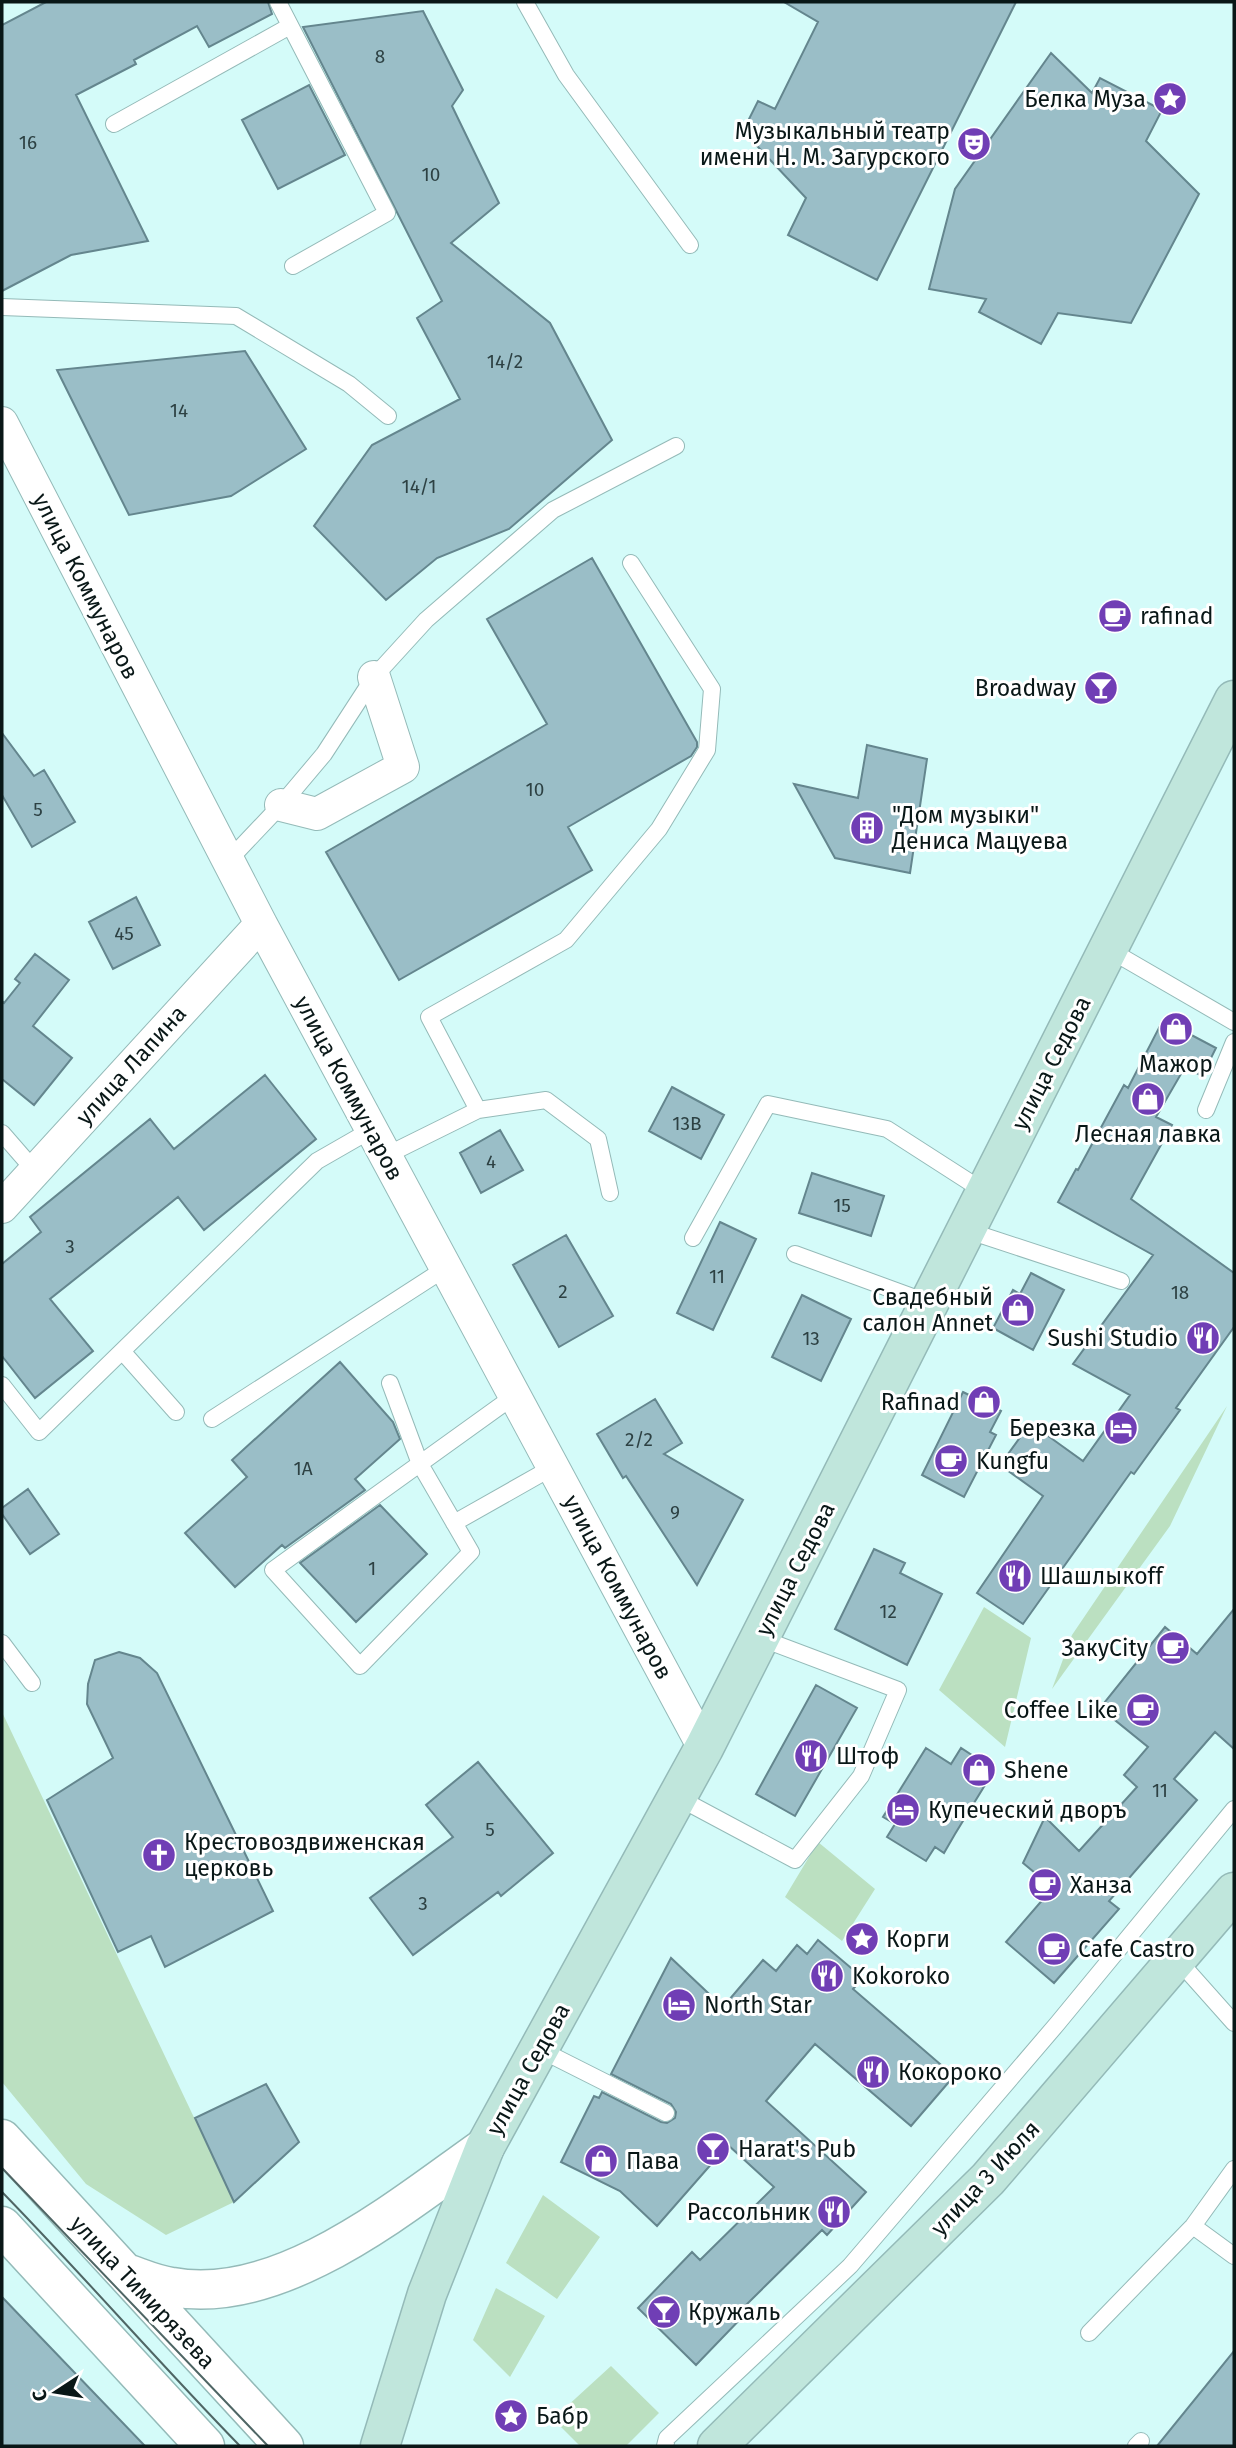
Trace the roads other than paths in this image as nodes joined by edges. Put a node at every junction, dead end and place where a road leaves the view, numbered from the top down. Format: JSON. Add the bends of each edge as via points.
{"nodes":[{"id":1,"x":278,"y":2,"type":"edge"},
{"id":2,"x":524,"y":2,"type":"edge"},
{"id":3,"x":290,"y":26,"type":"junction"},
{"id":4,"x":114,"y":124,"type":"dead end"},
{"id":5,"x":690,"y":245,"type":"dead end"},
{"id":6,"x":293,"y":266,"type":"dead end"},
{"id":7,"x":2,"y":307,"type":"edge"},
{"id":8,"x":388,"y":416,"type":"dead end"},
{"id":9,"x":2,"y":424,"type":"edge"},
{"id":10,"x":676,"y":446,"type":"dead end"},
{"id":11,"x":631,"y":563,"type":"dead end"},
{"id":12,"x":374,"y":677,"type":"junction"},
{"id":13,"x":1234,"y":700,"type":"edge"},
{"id":14,"x":281,"y":805,"type":"junction"},
{"id":15,"x":228,"y":861,"type":"junction"},
{"id":16,"x":261,"y":924,"type":"junction"},
{"id":17,"x":1108,"y":949,"type":"junction"},
{"id":18,"x":1234,"y":1022,"type":"edge"},
{"id":19,"x":1234,"y":1042,"type":"edge"},
{"id":20,"x":478,"y":1110,"type":"junction"},
{"id":21,"x":1206,"y":1110,"type":"dead end"},
{"id":22,"x":2,"y":1133,"type":"edge"},
{"id":23,"x":378,"y":1143,"type":"junction"},
{"id":24,"x":35,"y":1171,"type":"junction"},
{"id":25,"x":985,"y":1192,"type":"junction"},
{"id":26,"x":610,"y":1193,"type":"dead end"},
{"id":27,"x":2,"y":1207,"type":"edge"},
{"id":28,"x":966,"y":1230,"type":"junction"},
{"id":29,"x":693,"y":1238,"type":"dead end"},
{"id":30,"x":795,"y":1254,"type":"dead end"},
{"id":31,"x":446,"y":1268,"type":"junction"},
{"id":32,"x":1121,"y":1281,"type":"dead end"},
{"id":33,"x":929,"y":1303,"type":"junction"},
{"id":34,"x":122,"y":1351,"type":"junction"},
{"id":35,"x":390,"y":1383,"type":"dead end"},
{"id":36,"x":2,"y":1385,"type":"edge"},
{"id":37,"x":514,"y":1396,"type":"junction"},
{"id":38,"x":176,"y":1412,"type":"dead end"},
{"id":39,"x":212,"y":1419,"type":"dead end"},
{"id":40,"x":420,"y":1464,"type":"junction"},
{"id":41,"x":553,"y":1467,"type":"junction"},
{"id":42,"x":454,"y":1523,"type":"junction"},
{"id":43,"x":760,"y":1638,"type":"junction"},
{"id":44,"x":2,"y":1643,"type":"edge"},
{"id":45,"x":33,"y":1683,"type":"dead end"},
{"id":46,"x":704,"y":1748,"type":"junction"},
{"id":47,"x":677,"y":1797,"type":"junction"},
{"id":48,"x":1234,"y":1809,"type":"edge"},
{"id":49,"x":1234,"y":1892,"type":"edge"},
{"id":50,"x":1177,"y":1959,"type":"junction"},
{"id":51,"x":1234,"y":2024,"type":"edge"},
{"id":52,"x":539,"y":2049,"type":"junction"},
{"id":53,"x":666,"y":2113,"type":"dead end"},
{"id":54,"x":2,"y":2139,"type":"edge"},
{"id":55,"x":485,"y":2147,"type":"junction"},
{"id":56,"x":1234,"y":2169,"type":"edge"},
{"id":57,"x":2,"y":2226,"type":"edge"},
{"id":58,"x":1193,"y":2226,"type":"junction"},
{"id":59,"x":1234,"y":2256,"type":"edge"},
{"id":60,"x":125,"y":2272,"type":"junction"},
{"id":61,"x":1089,"y":2333,"type":"dead end"},
{"id":62,"x":205,"y":2446,"type":"edge"},
{"id":63,"x":284,"y":2446,"type":"edge"},
{"id":64,"x":380,"y":2446,"type":"edge"},
{"id":65,"x":665,"y":2446,"type":"edge"},
{"id":66,"x":717,"y":2446,"type":"edge"}],
"edges":[{"from":1,"to":3,"type":"lane"},
{"from":2,"to":5,"type":"lane","via":[[566,75]]},
{"from":3,"to":4,"type":"lane"},
{"from":3,"to":6,"type":"lane","via":[[387,214]]},
{"from":7,"to":8,"type":"lane","via":[[236,316],[349,384]]},
{"from":9,"to":15,"type":"street","name":"улица Коммунаров"},
{"from":10,"to":12,"type":"lane","via":[[553,510],[426,620]]},
{"from":11,"to":20,"type":"lane","via":[[712,690],[707,750],[659,829],[566,940],[429,1017]]},
{"from":12,"to":14,"type":"lane","via":[[324,754]]},
{"from":12,"to":14,"type":"street","via":[[403,767],[317,814]]},
{"from":13,"to":17,"type":"main road","name":"улица Седова"},
{"from":14,"to":15,"type":"lane"},
{"from":15,"to":16,"type":"street","name":"улица Коммунаров"},
{"from":16,"to":23,"type":"street","name":"улица Коммунаров"},
{"from":16,"to":24,"type":"street","name":"улица Лапина"},
{"from":17,"to":18,"type":"lane"},
{"from":17,"to":25,"type":"main road","name":"улица Седова"},
{"from":19,"to":21,"type":"lane"},
{"from":20,"to":23,"type":"lane"},
{"from":20,"to":26,"type":"lane","via":[[547,1100],[598,1139]]},
{"from":22,"to":24,"type":"lane"},
{"from":23,"to":31,"type":"street","name":"улица Коммунаров"},
{"from":23,"to":34,"type":"lane","via":[[317,1161]]},
{"from":24,"to":27,"type":"street","name":"улица Лапина"},
{"from":25,"to":28,"type":"main road","name":"улица Седова"},
{"from":25,"to":29,"type":"lane","via":[[887,1129],[768,1104]]},
{"from":28,"to":32,"type":"lane"},
{"from":28,"to":33,"type":"main road","name":"улица Седова"},
{"from":30,"to":33,"type":"lane"},
{"from":31,"to":37,"type":"street","name":"улица Коммунаров"},
{"from":31,"to":39,"type":"lane"},
{"from":33,"to":43,"type":"main road","name":"улица Седова"},
{"from":34,"to":36,"type":"lane","via":[[39,1432]]},
{"from":34,"to":38,"type":"lane"},
{"from":35,"to":40,"type":"lane"},
{"from":37,"to":40,"type":"lane"},
{"from":37,"to":41,"type":"street","name":"улица Коммунаров"},
{"from":40,"to":42,"type":"lane"},
{"from":40,"to":42,"type":"lane","via":[[273,1570],[360,1666],[471,1552]]},
{"from":41,"to":42,"type":"lane"},
{"from":41,"to":46,"type":"street","name":"улица Коммунаров"},
{"from":43,"to":46,"type":"main road","name":"улица Седова"},
{"from":43,"to":47,"type":"lane","via":[[898,1690],[862,1776],[795,1860]]},
{"from":44,"to":45,"type":"lane"},
{"from":46,"to":47,"type":"main road","name":"улица Седова"},
{"from":47,"to":52,"type":"main road","name":"улица Седова"},
{"from":48,"to":65,"type":"lane","via":[[850,2266],[667,2438]]},
{"from":49,"to":50,"type":"main road","name":"улица 3 Июля"},
{"from":50,"to":51,"type":"lane"},
{"from":50,"to":66,"type":"main road","name":"улица 3 Июля","via":[[988,2179]]},
{"from":52,"to":53,"type":"lane"},
{"from":52,"to":55,"type":"main road","name":"улица Седова"},
{"from":54,"to":60,"type":"street","name":"улица Тимирязева"},
{"from":55,"to":60,"type":"street","via":[[378,2222],[269,2279],[201,2290],[171,2287]]},
{"from":55,"to":64,"type":"main road","name":"улица Седова","via":[[426,2294]]},
{"from":56,"to":58,"type":"lane"},
{"from":57,"to":62,"type":"street"},
{"from":58,"to":59,"type":"lane"},
{"from":58,"to":61,"type":"lane"},
{"from":60,"to":63,"type":"street","name":"улица Тимирязева"}]}
